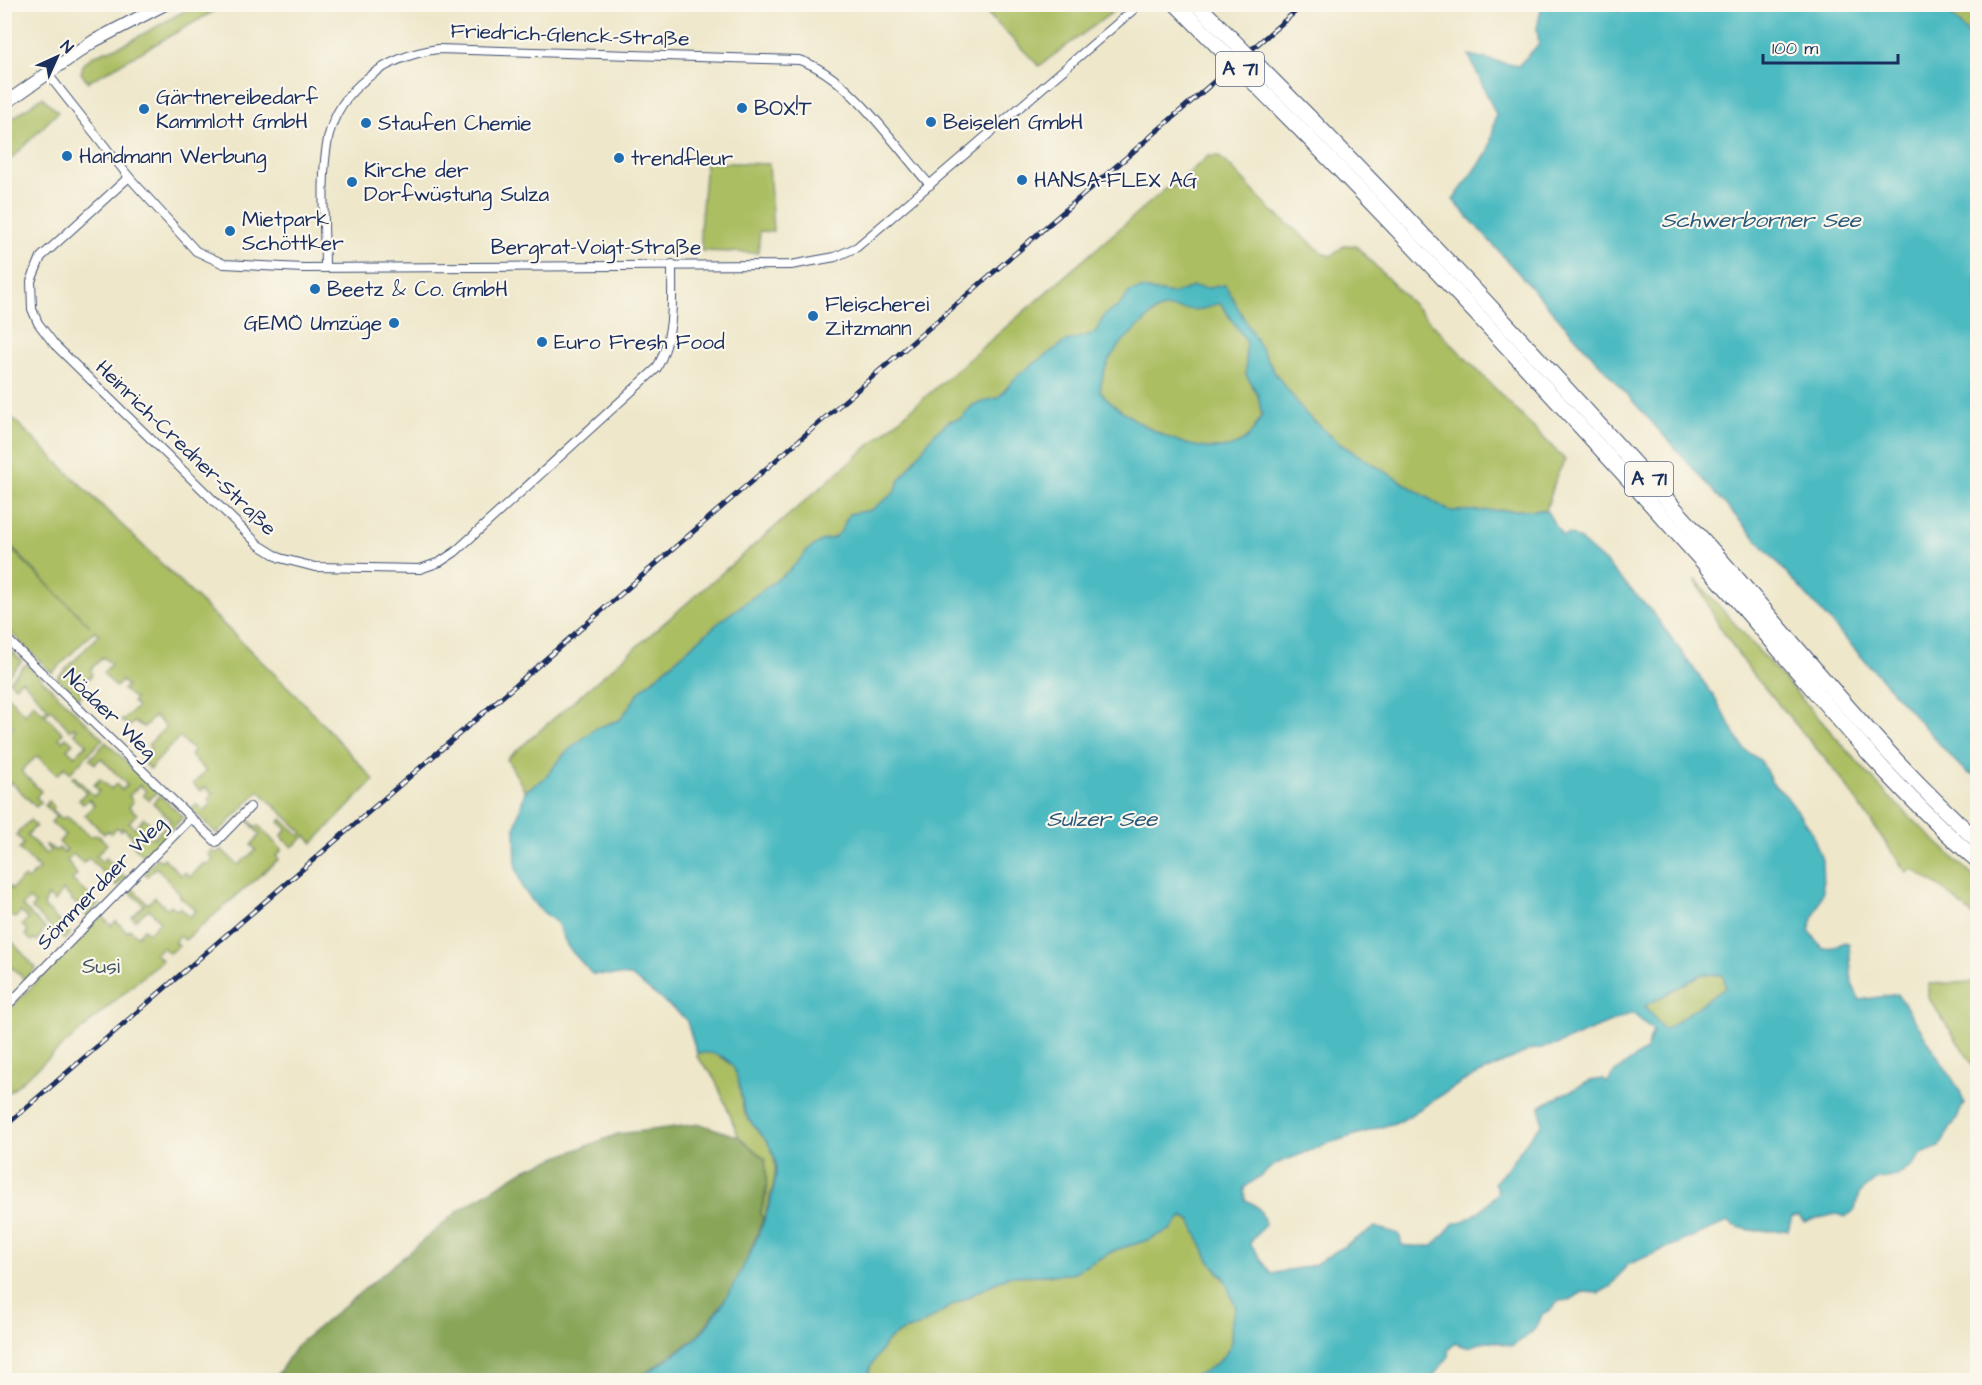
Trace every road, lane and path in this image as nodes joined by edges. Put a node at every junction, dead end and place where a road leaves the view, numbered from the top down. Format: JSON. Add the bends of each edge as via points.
{"nodes":[{"id":1,"x":165,"y":4,"type":"edge"},
{"id":2,"x":1140,"y":4,"type":"edge"},
{"id":3,"x":1176,"y":4,"type":"edge"},
{"id":4,"x":1197,"y":4,"type":"edge"},
{"id":5,"x":46,"y":73,"type":"junction"},
{"id":6,"x":4,"y":104,"type":"edge"},
{"id":7,"x":1309,"y":127,"type":"junction"},
{"id":8,"x":129,"y":177,"type":"junction"},
{"id":9,"x":930,"y":185,"type":"junction"},
{"id":10,"x":672,"y":264,"type":"junction"},
{"id":11,"x":325,"y":268,"type":"junction"},
{"id":12,"x":4,"y":636,"type":"edge"},
{"id":13,"x":250,"y":807,"type":"dead end"},
{"id":14,"x":191,"y":818,"type":"junction"},
{"id":15,"x":1977,"y":841,"type":"edge"},
{"id":16,"x":1977,"y":861,"type":"edge"},
{"id":17,"x":4,"y":1009,"type":"edge"}],
"edges":[{"from":1,"to":5,"type":"main road","via":[[94,41]]},
{"from":2,"to":9,"type":"street","name":"Bergrat-Voigt-Straße"},
{"from":3,"to":7,"type":"highway","number":"A 71","bridge":true},
{"from":4,"to":7,"type":"highway","number":"A 71","bridge":true},
{"from":5,"to":6,"type":"main road"},
{"from":5,"to":8,"type":"street","name":"Bergrat-Voigt-Straße"},
{"from":7,"to":15,"type":"highway","number":"A 71","via":[[1421,232],[1596,420],[1887,750]]},
{"from":7,"to":16,"type":"highway","number":"A 71","via":[[1578,422],[1901,787]]},
{"from":8,"to":10,"type":"street","name":"Heinrich-Credner-Straße","via":[[41,256],[31,281],[32,309],[38,323],[69,360],[259,545],[279,558],[315,567],[420,569],[454,552],[657,368],[673,326]]},
{"from":8,"to":11,"type":"street","name":"Bergrat-Voigt-Straße","via":[[206,258],[246,267]]},
{"from":9,"to":10,"type":"street","name":"Bergrat-Voigt-Straße","via":[[857,247],[835,257],[791,265]]},
{"from":9,"to":11,"type":"street","name":"Friedrich-Glenck-Straße","via":[[842,85],[816,65],[799,60],[415,52],[393,60],[357,87],[334,123],[325,168]]},
{"from":10,"to":11,"type":"street","name":"Bergrat-Voigt-Straße"},
{"from":12,"to":14,"type":"street","name":"Nödaer Weg"},
{"from":13,"to":14,"type":"street","name":"Sömmerdaer Weg","via":[[216,842]]},
{"from":14,"to":17,"type":"street","name":"Sömmerdaer Weg"}]}
